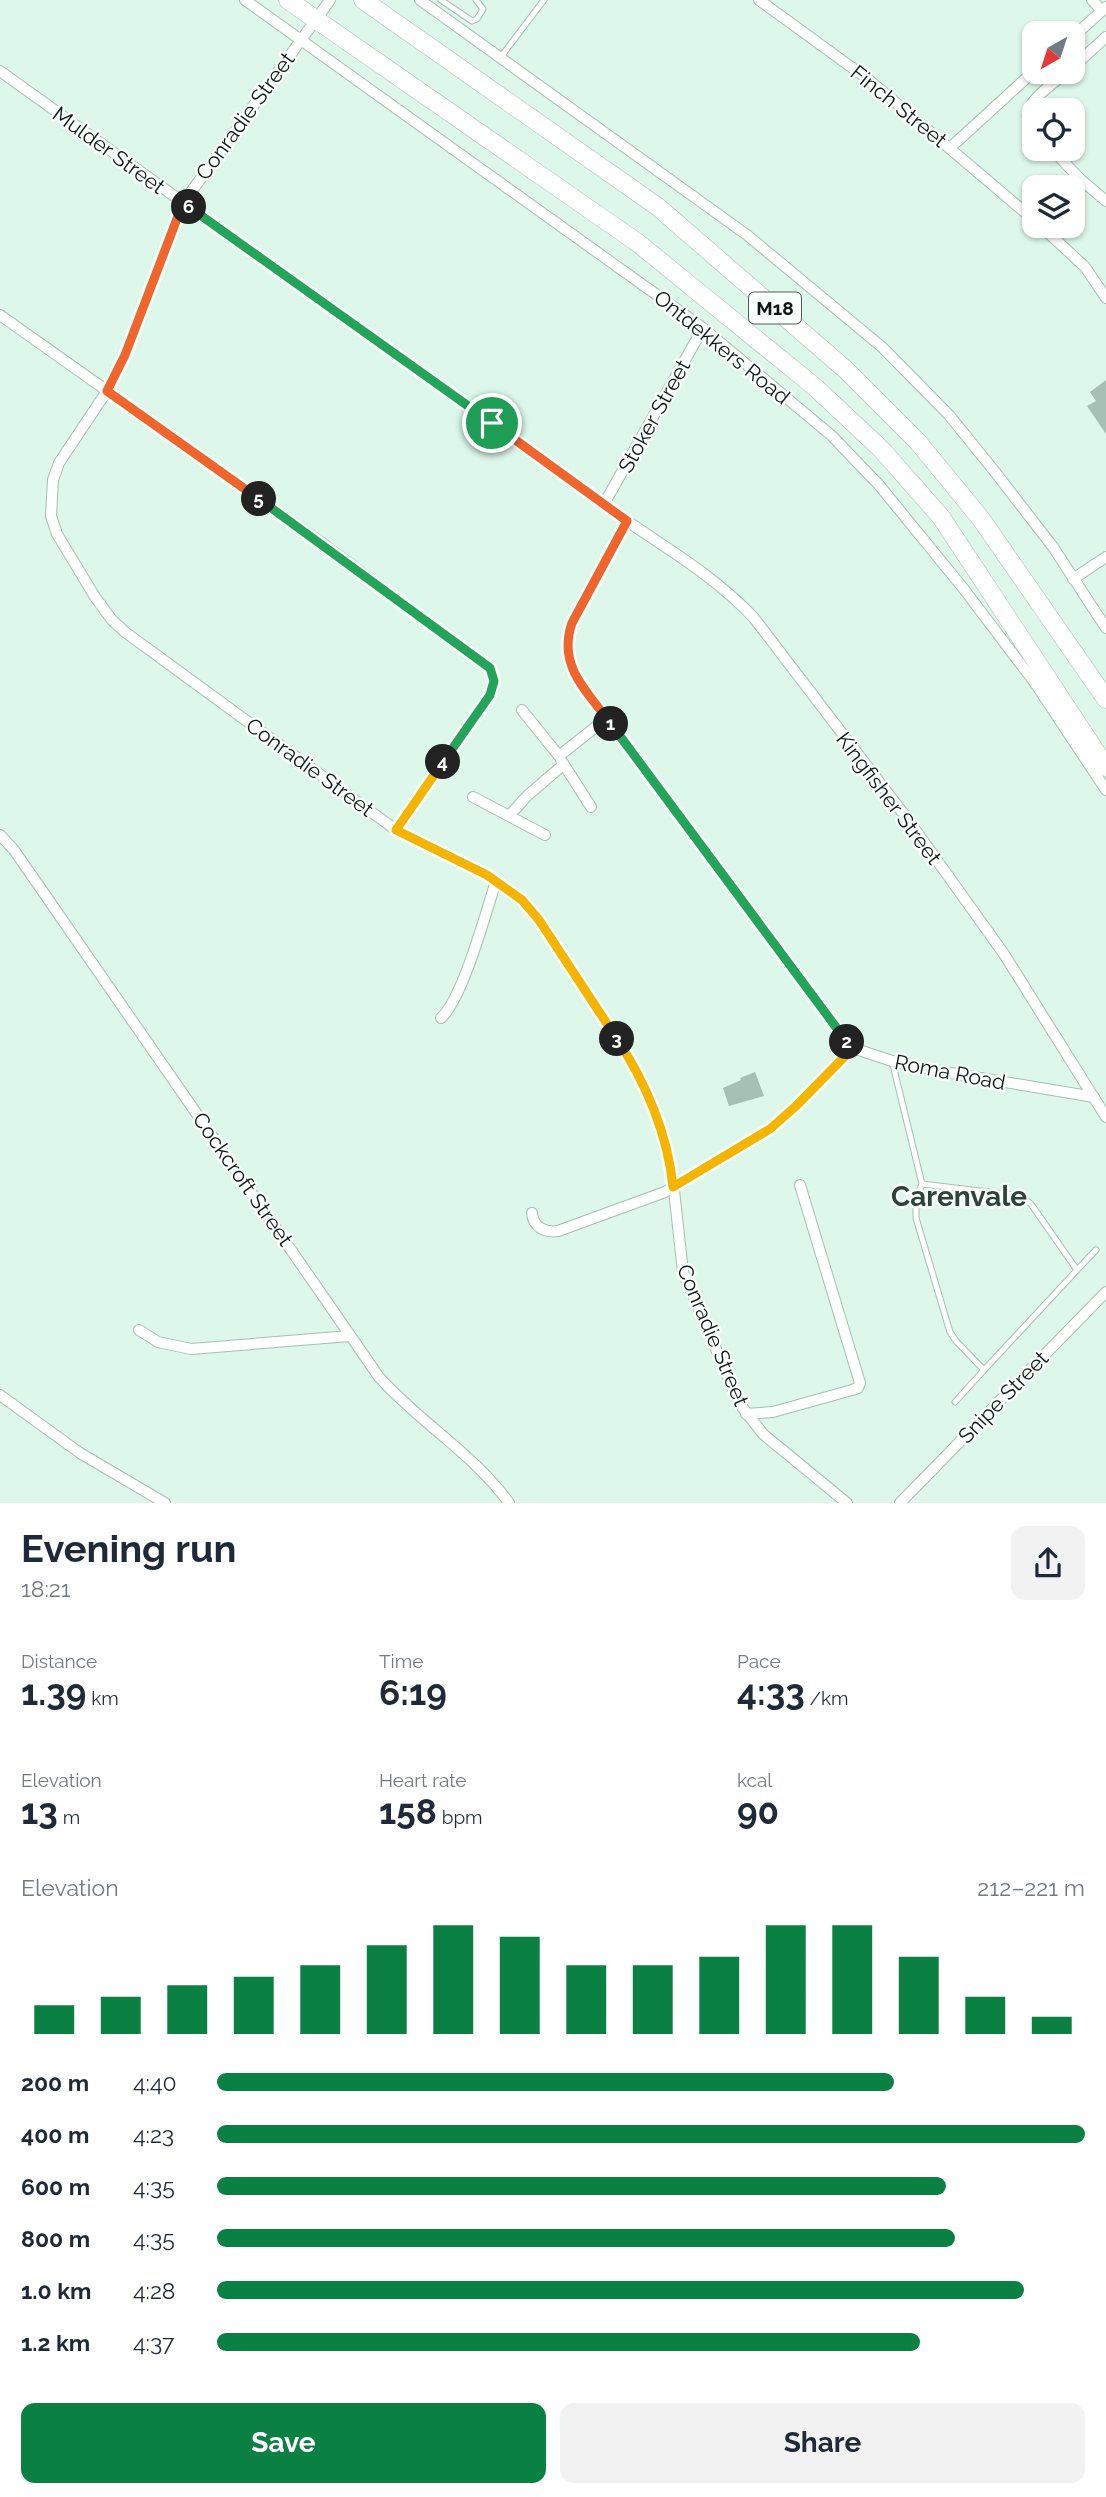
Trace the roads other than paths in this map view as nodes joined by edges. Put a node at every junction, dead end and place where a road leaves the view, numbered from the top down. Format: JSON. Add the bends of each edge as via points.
{"nodes":[{"id":1,"x":245,"y":0,"type":"edge"},
{"id":2,"x":288,"y":0,"type":"edge"},
{"id":3,"x":330,"y":0,"type":"edge"},
{"id":4,"x":363,"y":0,"type":"edge"},
{"id":5,"x":419,"y":0,"type":"edge"},
{"id":6,"x":442,"y":0,"type":"edge"},
{"id":7,"x":476,"y":0,"type":"edge"},
{"id":8,"x":544,"y":0,"type":"edge"},
{"id":9,"x":759,"y":0,"type":"edge"},
{"id":10,"x":1092,"y":0,"type":"edge"},
{"id":11,"x":1104,"y":9,"type":"edge"},
{"id":12,"x":315,"y":19,"type":"junction"},
{"id":13,"x":1085,"y":26,"type":"edge"},
{"id":14,"x":1106,"y":37,"type":"edge"},
{"id":15,"x":300,"y":39,"type":"junction"},
{"id":16,"x":1085,"y":55,"type":"edge"},
{"id":17,"x":499,"y":58,"type":"junction"},
{"id":18,"x":0,"y":71,"type":"edge"},
{"id":19,"x":1022,"y":82,"type":"edge"},
{"id":20,"x":1053,"y":84,"type":"edge"},
{"id":21,"x":1037,"y":98,"type":"edge"},
{"id":22,"x":950,"y":148,"type":"junction"},
{"id":23,"x":1063,"y":161,"type":"edge"},
{"id":24,"x":1106,"y":201,"type":"edge"},
{"id":25,"x":183,"y":203,"type":"junction"},
{"id":26,"x":1022,"y":210,"type":"edge"},
{"id":27,"x":1054,"y":238,"type":"edge"},
{"id":28,"x":1106,"y":298,"type":"edge"},
{"id":29,"x":0,"y":314,"type":"edge"},
{"id":30,"x":703,"y":328,"type":"junction"},
{"id":31,"x":107,"y":391,"type":"junction"},
{"id":32,"x":604,"y":503,"type":"junction"},
{"id":33,"x":627,"y":521,"type":"junction"},
{"id":34,"x":1106,"y":557,"type":"edge"},
{"id":35,"x":1073,"y":579,"type":"junction"},
{"id":36,"x":1106,"y":628,"type":"edge"},
{"id":37,"x":1106,"y":699,"type":"edge"},
{"id":38,"x":522,"y":710,"type":"dead end"},
{"id":39,"x":607,"y":718,"type":"junction"},
{"id":40,"x":561,"y":761,"type":"junction"},
{"id":41,"x":1106,"y":766,"type":"edge"},
{"id":42,"x":1106,"y":790,"type":"edge"},
{"id":43,"x":473,"y":797,"type":"dead end"},
{"id":44,"x":592,"y":807,"type":"dead end"},
{"id":45,"x":510,"y":815,"type":"junction"},
{"id":46,"x":396,"y":830,"type":"junction"},
{"id":47,"x":0,"y":835,"type":"edge"},
{"id":48,"x":545,"y":835,"type":"dead end"},
{"id":49,"x":496,"y":881,"type":"junction"},
{"id":50,"x":441,"y":1018,"type":"dead end"},
{"id":51,"x":853,"y":1048,"type":"junction"},
{"id":52,"x":892,"y":1061,"type":"junction"},
{"id":53,"x":1094,"y":1097,"type":"junction"},
{"id":54,"x":1106,"y":1116,"type":"edge"},
{"id":55,"x":922,"y":1184,"type":"junction"},
{"id":56,"x":800,"y":1185,"type":"dead end"},
{"id":57,"x":673,"y":1187,"type":"junction"},
{"id":58,"x":532,"y":1213,"type":"dead end"},
{"id":59,"x":1096,"y":1250,"type":"dead end"},
{"id":60,"x":1077,"y":1270,"type":"junction"},
{"id":61,"x":1106,"y":1292,"type":"edge"},
{"id":62,"x":139,"y":1330,"type":"dead end"},
{"id":63,"x":349,"y":1336,"type":"junction"},
{"id":64,"x":984,"y":1370,"type":"junction"},
{"id":65,"x":0,"y":1395,"type":"edge"},
{"id":66,"x":956,"y":1402,"type":"dead end"},
{"id":67,"x":746,"y":1414,"type":"junction"},
{"id":68,"x":165,"y":1503,"type":"edge"},
{"id":69,"x":509,"y":1503,"type":"edge"},
{"id":70,"x":847,"y":1503,"type":"edge"},
{"id":71,"x":900,"y":1503,"type":"edge"}],
"edges":[{"from":1,"to":15,"type":"street","name":"Ontdekkers Road"},
{"from":2,"to":12,"type":"main road","name":"Ontdekkers Road","number":"M18"},
{"from":3,"to":12,"type":"street","name":"Conradie Street"},
{"from":4,"to":37,"type":"main road","number":"M18","via":[[658,206],[846,370],[918,442],[981,519]]},
{"from":5,"to":17,"type":"street"},
{"from":6,"to":7,"type":"lane","via":[[472,21],[483,9]]},
{"from":8,"to":17,"type":"lane"},
{"from":9,"to":22,"type":"street","name":"Finch Street","via":[[869,80]]},
{"from":10,"to":11,"type":"street"},
{"from":11,"to":13,"type":"street"},
{"from":12,"to":15,"type":"street","name":"Conradie Street"},
{"from":12,"to":41,"type":"main road","name":"Ontdekkers Road","number":"M18","via":[[638,243],[816,388],[881,449],[942,517]]},
{"from":14,"to":16,"type":"street"},
{"from":15,"to":25,"type":"street","name":"Conradie Street"},
{"from":15,"to":30,"type":"street","name":"Ontdekkers Road"},
{"from":17,"to":35,"type":"street","via":[[747,235],[882,348],[966,436]]},
{"from":18,"to":25,"type":"street","name":"Mulder Street"},
{"from":19,"to":22,"type":"street"},
{"from":20,"to":21,"type":"street"},
{"from":22,"to":26,"type":"street","name":"Finch Street"},
{"from":23,"to":24,"type":"street"},
{"from":25,"to":31,"type":"street","name":"Conradie Street"},
{"from":25,"to":32,"type":"street","name":"Mulder Street"},
{"from":27,"to":28,"type":"street","via":[[1085,267]]},
{"from":29,"to":31,"type":"street"},
{"from":30,"to":32,"type":"street","name":"Stoker Street"},
{"from":30,"to":42,"type":"street","name":"Ontdekkers Road","via":[[832,436],[879,485],[1035,683]]},
{"from":31,"to":46,"type":"street","name":"Conradie Street","via":[[59,463],[51,487],[51,516],[57,534],[95,597],[125,632]]},
{"from":31,"to":46,"type":"street","via":[[482,661],[493,674],[490,695]]},
{"from":32,"to":33,"type":"street","name":"Mulder Street"},
{"from":33,"to":39,"type":"street","via":[[567,637],[569,661],[577,678]]},
{"from":33,"to":53,"type":"street","name":"Kingfisher Street","via":[[694,566],[754,618],[906,817],[996,944]]},
{"from":34,"to":35,"type":"street"},
{"from":35,"to":36,"type":"street"},
{"from":38,"to":40,"type":"street"},
{"from":39,"to":40,"type":"street"},
{"from":39,"to":51,"type":"street"},
{"from":40,"to":44,"type":"street"},
{"from":40,"to":45,"type":"street"},
{"from":43,"to":45,"type":"street"},
{"from":45,"to":48,"type":"street"},
{"from":46,"to":49,"type":"street","name":"Conradie Street"},
{"from":47,"to":63,"type":"street","name":"Cockcroft Street","via":[[15,850]]},
{"from":49,"to":50,"type":"street","via":[[458,990]]},
{"from":49,"to":57,"type":"street","name":"Conradie Street","via":[[539,920],[634,1066],[657,1118]]},
{"from":51,"to":52,"type":"street","name":"Roma Road"},
{"from":51,"to":57,"type":"street","via":[[770,1129]]},
{"from":52,"to":53,"type":"street","name":"Roma Road"},
{"from":52,"to":55,"type":"lane"},
{"from":53,"to":54,"type":"street","name":"Kingfisher Street"},
{"from":55,"to":60,"type":"lane","via":[[1021,1196]]},
{"from":55,"to":64,"type":"lane","via":[[916,1218],[950,1332]]},
{"from":56,"to":67,"type":"street","via":[[860,1383],[852,1390],[773,1412]]},
{"from":57,"to":58,"type":"street","via":[[558,1231],[540,1228]]},
{"from":57,"to":67,"type":"street","name":"Conradie Street","via":[[683,1272]]},
{"from":59,"to":60,"type":"lane"},
{"from":60,"to":64,"type":"lane"},
{"from":61,"to":71,"type":"street","name":"Snipe Street"},
{"from":62,"to":63,"type":"street","via":[[158,1342],[191,1349]]},
{"from":63,"to":69,"type":"street","name":"Cockcroft Street","via":[[396,1396],[489,1479]]},
{"from":64,"to":66,"type":"lane"},
{"from":65,"to":68,"type":"street","via":[[88,1458]]},
{"from":67,"to":70,"type":"street","name":"Conradie Street","via":[[763,1434]]}]}
